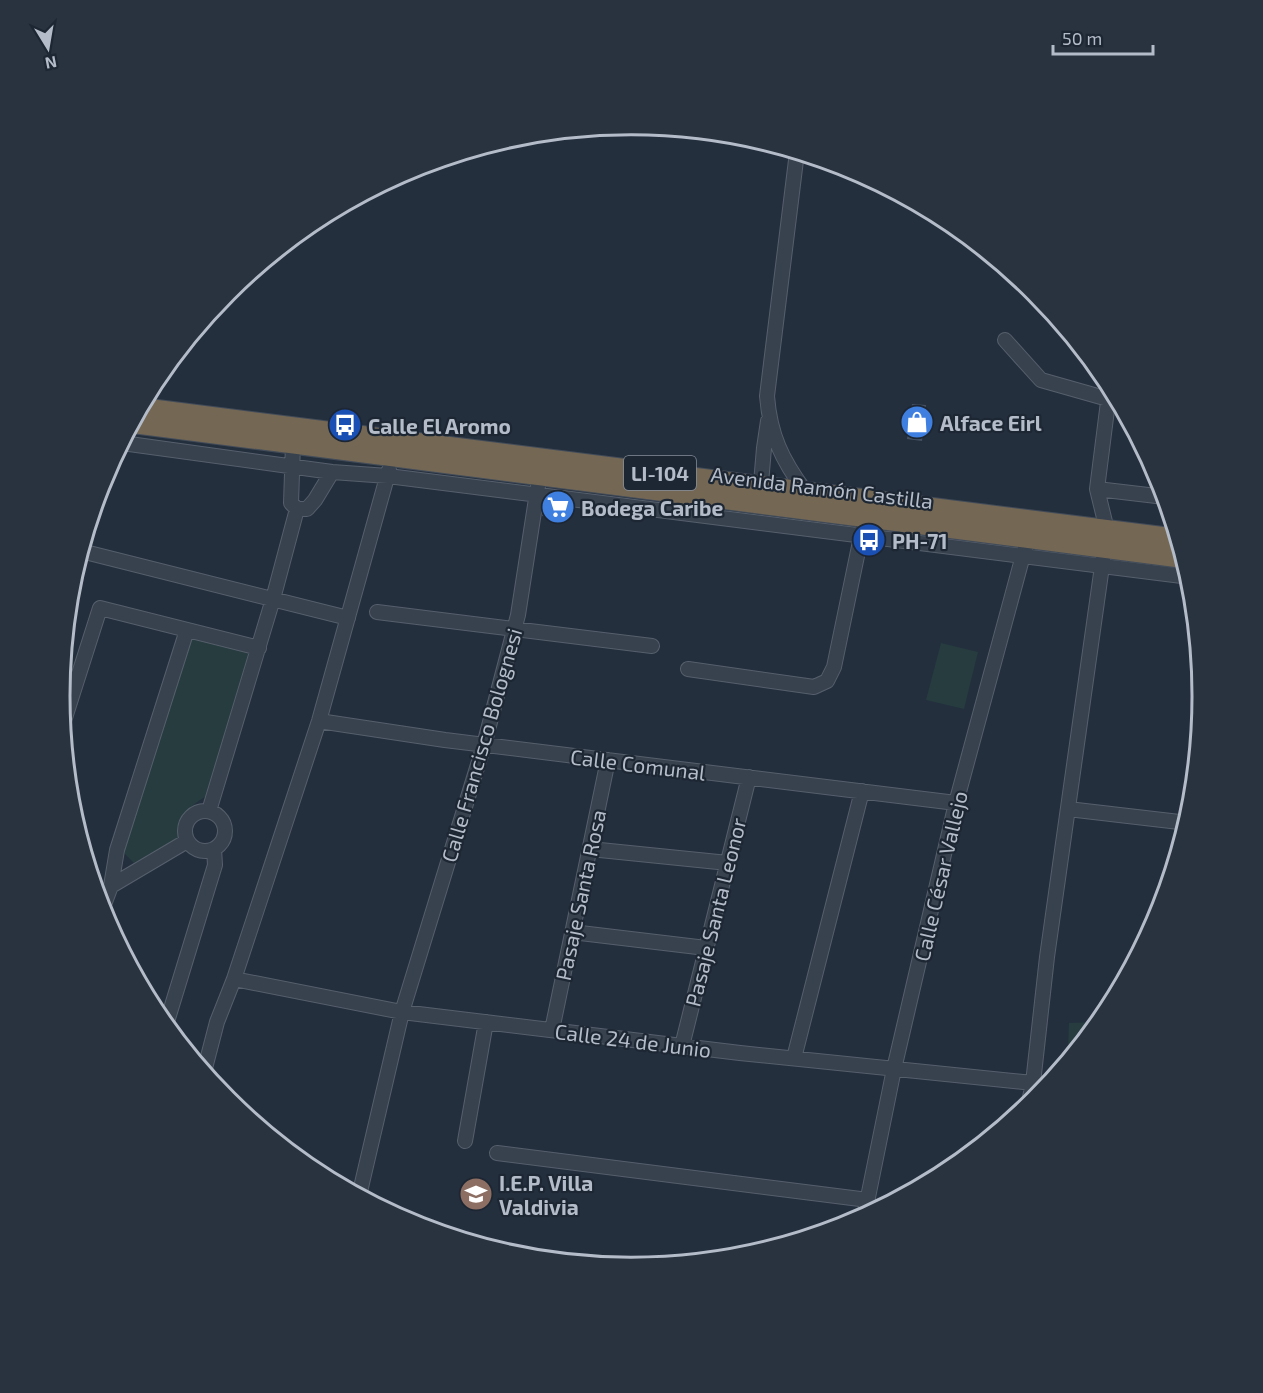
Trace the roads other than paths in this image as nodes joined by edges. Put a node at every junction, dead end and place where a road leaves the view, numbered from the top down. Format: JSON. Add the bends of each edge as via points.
{"nodes":[{"id":1,"x":796,"y":160,"type":"edge"},
{"id":2,"x":1005,"y":340,"type":"dead end"},
{"id":3,"x":1101,"y":391,"type":"edge"},
{"id":4,"x":1108,"y":401,"type":"edge"},
{"id":5,"x":150,"y":409,"type":"edge"},
{"id":6,"x":769,"y":419,"type":"junction"},
{"id":7,"x":141,"y":424,"type":"edge"},
{"id":8,"x":130,"y":444,"type":"edge"},
{"id":9,"x":293,"y":444,"type":"junction"},
{"id":10,"x":392,"y":456,"type":"junction"},
{"id":11,"x":292,"y":466,"type":"junction"},
{"id":12,"x":332,"y":472,"type":"junction"},
{"id":13,"x":539,"y":474,"type":"junction"},
{"id":14,"x":388,"y":476,"type":"junction"},
{"id":15,"x":1097,"y":489,"type":"junction"},
{"id":16,"x":805,"y":491,"type":"junction"},
{"id":17,"x":687,"y":494,"type":"junction"},
{"id":18,"x":760,"y":494,"type":"junction"},
{"id":19,"x":536,"y":495,"type":"junction"},
{"id":20,"x":1155,"y":496,"type":"edge"},
{"id":21,"x":297,"y":509,"type":"junction"},
{"id":22,"x":684,"y":514,"type":"junction"},
{"id":23,"x":864,"y":516,"type":"junction"},
{"id":24,"x":862,"y":536,"type":"junction"},
{"id":25,"x":1170,"y":540,"type":"edge"},
{"id":26,"x":1025,"y":547,"type":"junction"},
{"id":27,"x":1105,"y":548,"type":"junction"},
{"id":28,"x":89,"y":553,"type":"edge"},
{"id":29,"x":1174,"y":557,"type":"edge"},
{"id":30,"x":1179,"y":573,"type":"edge"},
{"id":31,"x":273,"y":599,"type":"junction"},
{"id":32,"x":377,"y":612,"type":"dead end"},
{"id":33,"x":348,"y":618,"type":"junction"},
{"id":34,"x":514,"y":628,"type":"junction"},
{"id":35,"x":187,"y":630,"type":"junction"},
{"id":36,"x":652,"y":646,"type":"dead end"},
{"id":37,"x":259,"y":648,"type":"junction"},
{"id":38,"x":688,"y":669,"type":"dead end"},
{"id":39,"x":70,"y":701,"type":"edge"},
{"id":40,"x":319,"y":721,"type":"junction"},
{"id":41,"x":484,"y":745,"type":"junction"},
{"id":42,"x":608,"y":760,"type":"junction"},
{"id":43,"x":749,"y":777,"type":"junction"},
{"id":44,"x":862,"y":792,"type":"junction"},
{"id":45,"x":956,"y":803,"type":"junction"},
{"id":46,"x":1068,"y":809,"type":"junction"},
{"id":47,"x":209,"y":811,"type":"junction"},
{"id":48,"x":1178,"y":822,"type":"edge"},
{"id":49,"x":187,"y":841,"type":"junction"},
{"id":50,"x":214,"y":849,"type":"junction"},
{"id":51,"x":590,"y":849,"type":"junction"},
{"id":52,"x":728,"y":863,"type":"junction"},
{"id":53,"x":111,"y":886,"type":"junction"},
{"id":54,"x":107,"y":896,"type":"edge"},
{"id":55,"x":572,"y":932,"type":"junction"},
{"id":56,"x":706,"y":948,"type":"junction"},
{"id":57,"x":234,"y":979,"type":"junction"},
{"id":58,"x":402,"y":1012,"type":"junction"},
{"id":59,"x":169,"y":1014,"type":"edge"},
{"id":60,"x":486,"y":1022,"type":"junction"},
{"id":61,"x":552,"y":1030,"type":"junction"},
{"id":62,"x":682,"y":1046,"type":"junction"},
{"id":63,"x":794,"y":1058,"type":"junction"},
{"id":64,"x":207,"y":1062,"type":"edge"},
{"id":65,"x":894,"y":1069,"type":"junction"},
{"id":66,"x":1033,"y":1083,"type":"junction"},
{"id":67,"x":1032,"y":1089,"type":"edge"},
{"id":68,"x":465,"y":1141,"type":"dead end"},
{"id":69,"x":497,"y":1153,"type":"dead end"},
{"id":70,"x":361,"y":1188,"type":"edge"},
{"id":71,"x":868,"y":1200,"type":"junction"},
{"id":72,"x":867,"y":1206,"type":"edge"}],
"edges":[{"from":1,"to":6,"type":"street","via":[[767,396]]},
{"from":2,"to":3,"type":"street","via":[[1041,380]]},
{"from":4,"to":15,"type":"street"},
{"from":5,"to":18,"type":"highway","name":"Avenida Ramón Castilla","number":"LI-104"},
{"from":6,"to":16,"type":"street","via":[[788,469]]},
{"from":6,"to":18,"type":"street"},
{"from":7,"to":9,"type":"highway","name":"Avenida Ramón Castilla","number":"LI-104"},
{"from":8,"to":11,"type":"street"},
{"from":9,"to":10,"type":"highway","name":"Avenida Ramón Castilla","number":"LI-104"},
{"from":9,"to":11,"type":"street"},
{"from":10,"to":13,"type":"highway","name":"Avenida Ramón Castilla","number":"LI-104"},
{"from":10,"to":14,"type":"street"},
{"from":11,"to":12,"type":"street"},
{"from":11,"to":21,"type":"street","via":[[291,503]]},
{"from":12,"to":14,"type":"street"},
{"from":12,"to":21,"type":"street","via":[[307,509]]},
{"from":13,"to":17,"type":"highway","name":"Avenida Ramón Castilla","number":"LI-104"},
{"from":13,"to":19,"type":"street","name":"Calle Francisco Bolognesi"},
{"from":14,"to":19,"type":"street"},
{"from":14,"to":33,"type":"street"},
{"from":15,"to":20,"type":"street"},
{"from":15,"to":27,"type":"street"},
{"from":16,"to":18,"type":"highway","name":"Avenida Ramón Castilla","number":"LI-104"},
{"from":16,"to":27,"type":"highway","name":"Avenida Ramón Castilla","number":"LI-104"},
{"from":17,"to":18,"type":"highway","name":"Avenida Ramón Castilla","number":"LI-104"},
{"from":17,"to":22,"type":"street"},
{"from":18,"to":23,"type":"highway","name":"Avenida Ramón Castilla","number":"LI-104"},
{"from":19,"to":22,"type":"street"},
{"from":19,"to":34,"type":"street","name":"Calle Francisco Bolognesi"},
{"from":21,"to":31,"type":"street"},
{"from":22,"to":24,"type":"street"},
{"from":23,"to":24,"type":"street"},
{"from":23,"to":26,"type":"highway","name":"Avenida Ramón Castilla","number":"LI-104"},
{"from":24,"to":26,"type":"street"},
{"from":24,"to":38,"type":"street","via":[[834,667],[827,681],[814,687]]},
{"from":25,"to":27,"type":"highway","name":"Avenida Ramón Castilla","number":"LI-104"},
{"from":26,"to":27,"type":"highway","name":"Avenida Ramón Castilla","number":"LI-104"},
{"from":26,"to":45,"type":"street","name":"Calle César Vallejo"},
{"from":27,"to":29,"type":"highway","name":"Avenida Ramón Castilla","number":"LI-104"},
{"from":27,"to":30,"type":"street"},
{"from":27,"to":46,"type":"street"},
{"from":28,"to":31,"type":"street"},
{"from":31,"to":33,"type":"street"},
{"from":31,"to":37,"type":"street"},
{"from":32,"to":34,"type":"street"},
{"from":33,"to":40,"type":"street"},
{"from":34,"to":36,"type":"street"},
{"from":34,"to":41,"type":"street","name":"Calle Francisco Bolognesi"},
{"from":35,"to":37,"type":"street"},
{"from":35,"to":39,"type":"street","via":[[100,608]]},
{"from":35,"to":53,"type":"street","via":[[117,850]]},
{"from":37,"to":47,"type":"street"},
{"from":40,"to":41,"type":"street","name":"Calle Comunal"},
{"from":40,"to":57,"type":"street"},
{"from":41,"to":42,"type":"street","name":"Calle Comunal"},
{"from":41,"to":58,"type":"street","name":"Calle Francisco Bolognesi"},
{"from":42,"to":43,"type":"street","name":"Calle Comunal"},
{"from":42,"to":51,"type":"street","name":"Pasaje Santa Rosa"},
{"from":43,"to":44,"type":"street","name":"Calle Comunal"},
{"from":43,"to":52,"type":"street","name":"Pasaje Santa Leonor"},
{"from":44,"to":45,"type":"street","name":"Calle Comunal"},
{"from":44,"to":63,"type":"street"},
{"from":45,"to":65,"type":"street","name":"Calle César Vallejo"},
{"from":46,"to":48,"type":"street"},
{"from":46,"to":66,"type":"street"},
{"from":47,"to":49,"type":"street","via":[[196,813],[186,822]]},
{"from":47,"to":50,"type":"street","via":[[220,817],[225,828],[223,841]]},
{"from":49,"to":50,"type":"street","via":[[196,850]]},
{"from":49,"to":53,"type":"street"},
{"from":50,"to":59,"type":"street","via":[[215,865]]},
{"from":51,"to":52,"type":"street"},
{"from":51,"to":55,"type":"street","name":"Pasaje Santa Rosa"},
{"from":52,"to":56,"type":"street","name":"Pasaje Santa Leonor"},
{"from":53,"to":54,"type":"street"},
{"from":55,"to":56,"type":"street"},
{"from":55,"to":61,"type":"street","name":"Pasaje Santa Rosa"},
{"from":56,"to":62,"type":"street","name":"Pasaje Santa Leonor"},
{"from":57,"to":58,"type":"street","name":"Calle 24 de Junio"},
{"from":57,"to":64,"type":"street"},
{"from":58,"to":60,"type":"street","name":"Calle 24 de Junio"},
{"from":58,"to":70,"type":"street","name":"Calle Francisco Bolognesi"},
{"from":60,"to":61,"type":"street","name":"Calle 24 de Junio"},
{"from":60,"to":68,"type":"street"},
{"from":61,"to":62,"type":"street","name":"Calle 24 de Junio"},
{"from":62,"to":63,"type":"street","name":"Calle 24 de Junio"},
{"from":63,"to":65,"type":"street","name":"Calle 24 de Junio"},
{"from":65,"to":66,"type":"street","name":"Calle 24 de Junio"},
{"from":65,"to":71,"type":"street","name":"Calle César Vallejo"},
{"from":66,"to":67,"type":"street"},
{"from":69,"to":71,"type":"street"},
{"from":71,"to":72,"type":"street","name":"Calle César Vallejo"}]}
